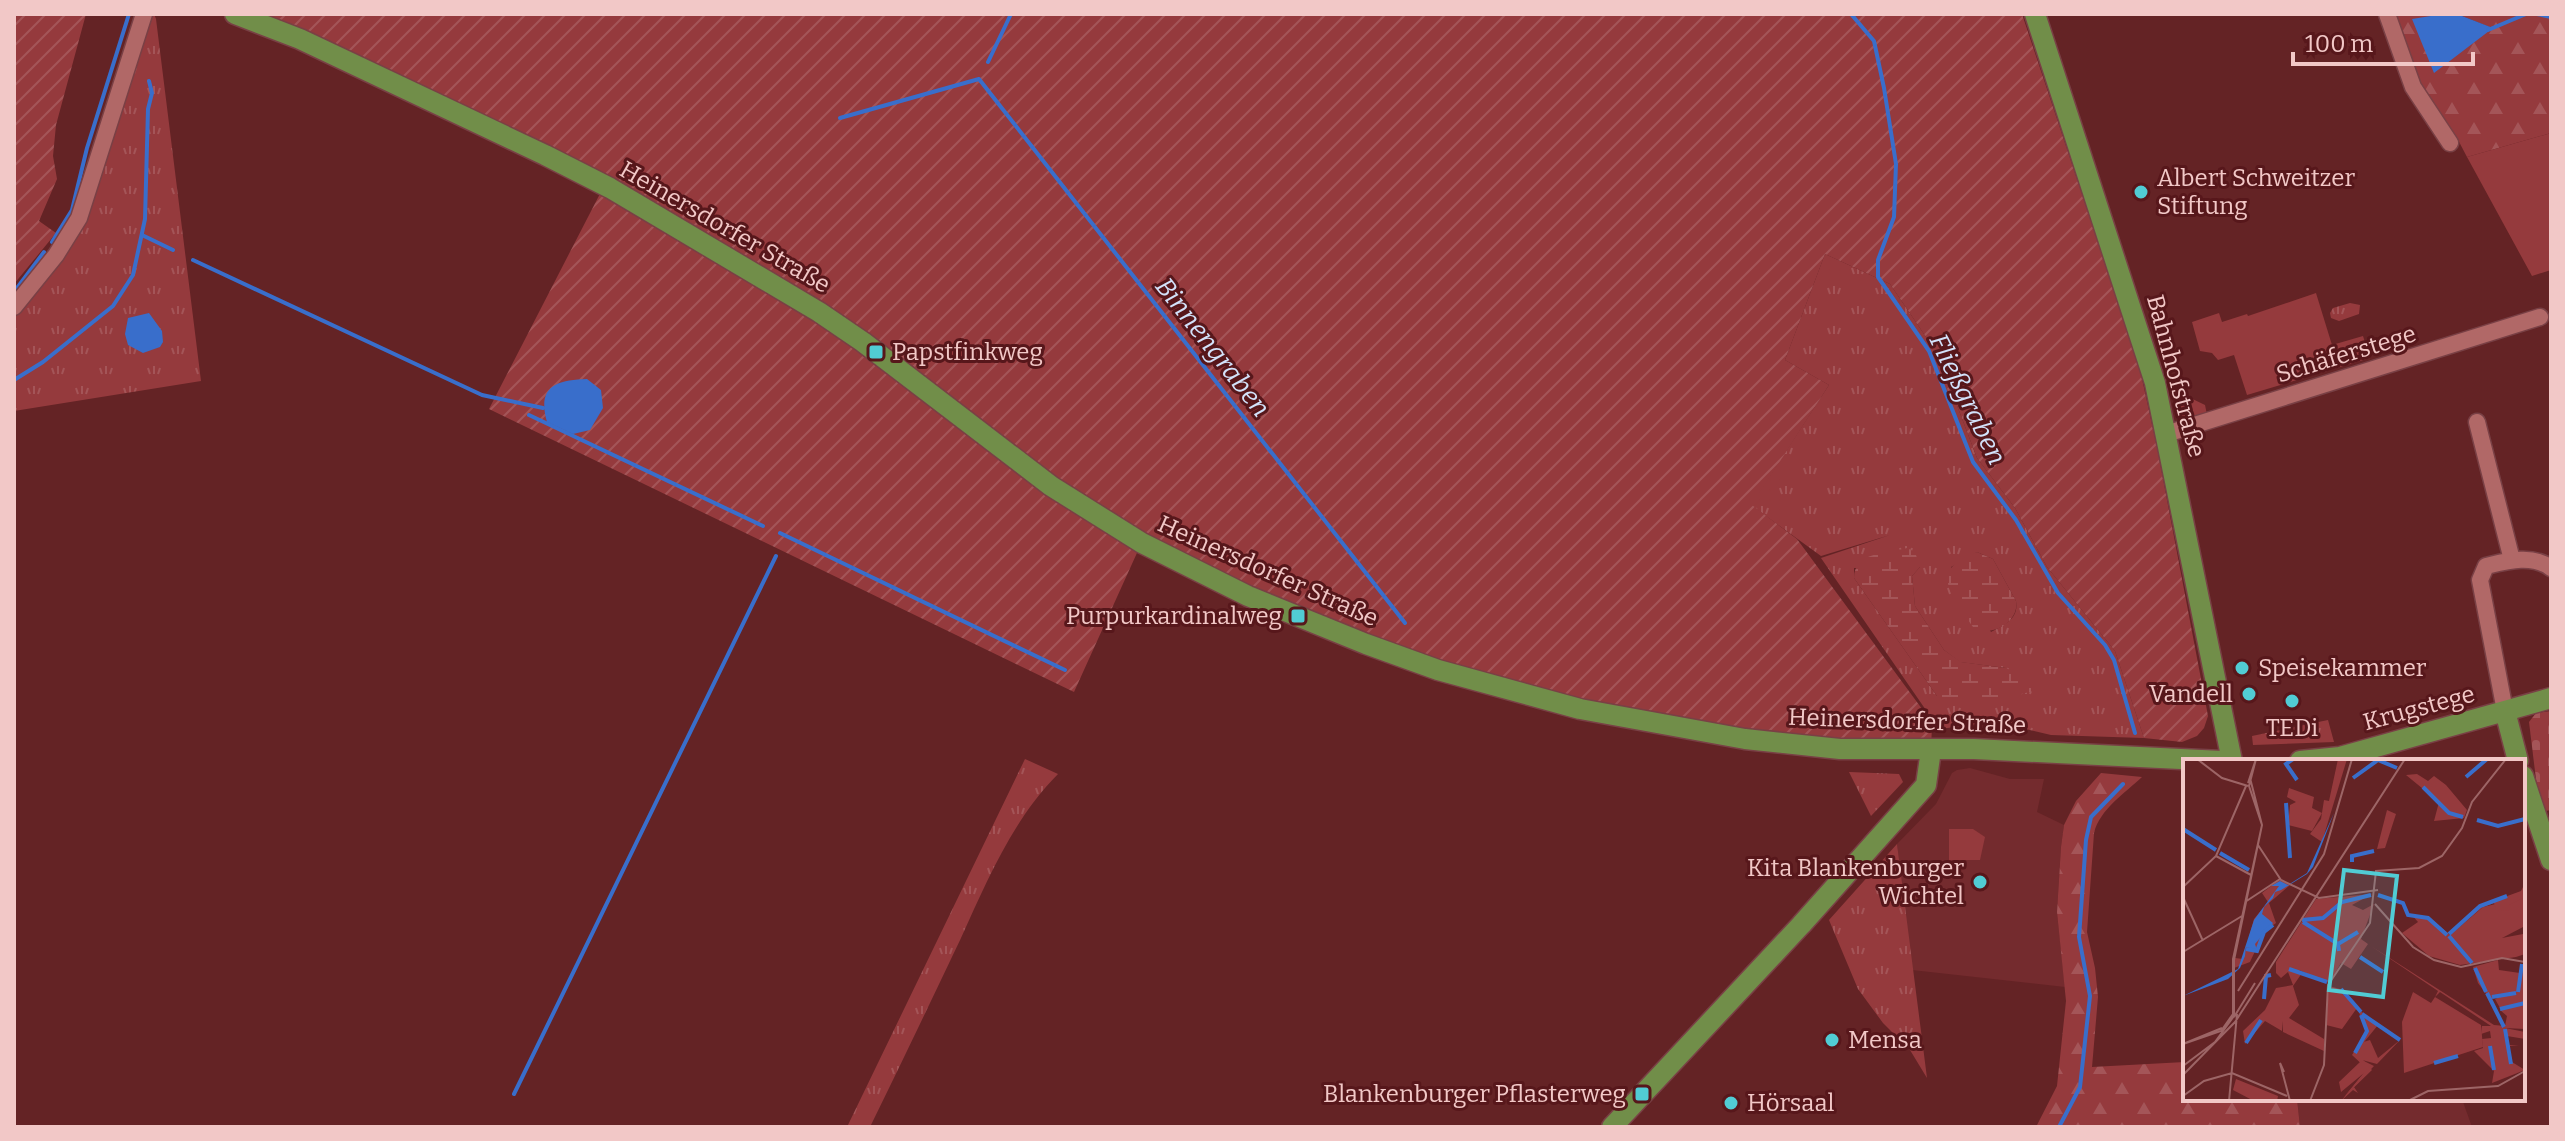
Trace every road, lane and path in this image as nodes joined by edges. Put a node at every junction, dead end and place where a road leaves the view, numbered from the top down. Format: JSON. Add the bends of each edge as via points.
{"nodes":[{"id":1,"x":144,"y":14,"type":"edge"},
{"id":2,"x":235,"y":14,"type":"edge"},
{"id":3,"x":2035,"y":14,"type":"edge"},
{"id":4,"x":2387,"y":14,"type":"edge"},
{"id":5,"x":2450,"y":143,"type":"dead end"},
{"id":6,"x":14,"y":307,"type":"edge"},
{"id":7,"x":2540,"y":317,"type":"dead end"},
{"id":8,"x":2477,"y":422,"type":"dead end"},
{"id":9,"x":2166,"y":434,"type":"junction"},
{"id":10,"x":2512,"y":560,"type":"junction"},
{"id":11,"x":2551,"y":568,"type":"edge"},
{"id":12,"x":2551,"y":698,"type":"edge"},
{"id":13,"x":2505,"y":711,"type":"junction"},
{"id":14,"x":1931,"y":750,"type":"junction"},
{"id":15,"x":2184,"y":759,"type":"edge"},
{"id":16,"x":2232,"y":759,"type":"edge"},
{"id":17,"x":2320,"y":759,"type":"edge"},
{"id":18,"x":2517,"y":759,"type":"edge"},
{"id":19,"x":2525,"y":782,"type":"edge"},
{"id":20,"x":2551,"y":860,"type":"edge"},
{"id":21,"x":1612,"y":1127,"type":"edge"}],
"edges":[{"from":1,"to":6,"type":"street","via":[[79,218]]},
{"from":2,"to":14,"type":"main road","name":"Heinersdorfer Straße","via":[[300,39],[533,149],[656,215],[852,334],[1051,486],[1142,543],[1248,596],[1438,670],[1580,709],[1797,746]]},
{"from":3,"to":9,"type":"main road","name":"Bahnhofstraße","via":[[2155,383]]},
{"from":4,"to":5,"type":"street","via":[[2413,87]]},
{"from":7,"to":9,"type":"street","name":"Schäferstege"},
{"from":8,"to":10,"type":"street"},
{"from":9,"to":16,"type":"main road","name":"Bahnhofstraße"},
{"from":10,"to":11,"type":"street","via":[[2542,561]]},
{"from":10,"to":13,"type":"street","via":[[2486,566],[2480,580]]},
{"from":12,"to":13,"type":"main road","name":"Krugstege"},
{"from":13,"to":17,"type":"main road","name":"Krugstege"},
{"from":13,"to":18,"type":"main road"},
{"from":14,"to":15,"type":"main road","name":"Heinersdorfer Straße"},
{"from":14,"to":21,"type":"main road","via":[[1926,785]]},
{"from":19,"to":20,"type":"main road"}]}
